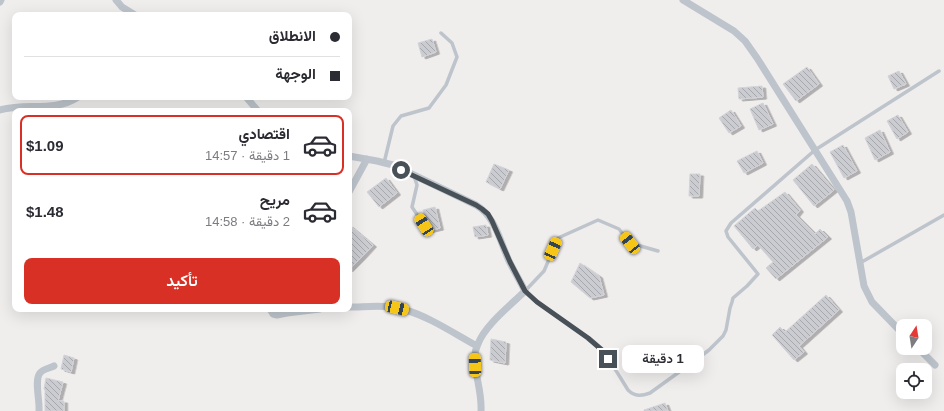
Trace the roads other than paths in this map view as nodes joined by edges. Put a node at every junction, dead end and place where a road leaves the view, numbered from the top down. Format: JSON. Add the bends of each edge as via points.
{"nodes":[{"id":1,"x":116,"y":0,"type":"edge"},
{"id":2,"x":683,"y":0,"type":"edge"},
{"id":3,"x":128,"y":12,"type":"edge"},
{"id":4,"x":441,"y":33,"type":"dead end"},
{"id":5,"x":938,"y":71,"type":"dead end"},
{"id":6,"x":74,"y":100,"type":"edge"},
{"id":7,"x":249,"y":100,"type":"edge"},
{"id":8,"x":18,"y":108,"type":"edge"},
{"id":9,"x":255,"y":108,"type":"edge"},
{"id":10,"x":12,"y":109,"type":"edge"},
{"id":11,"x":0,"y":110,"type":"edge"},
{"id":12,"x":815,"y":150,"type":"junction"},
{"id":13,"x":352,"y":157,"type":"edge"},
{"id":14,"x":367,"y":160,"type":"junction"},
{"id":15,"x":384,"y":163,"type":"junction"},
{"id":16,"x":414,"y":176,"type":"junction"},
{"id":17,"x":352,"y":187,"type":"edge"},
{"id":18,"x":944,"y":215,"type":"edge"},
{"id":19,"x":424,"y":225,"type":"dead end"},
{"id":20,"x":658,"y":251,"type":"dead end"},
{"id":21,"x":860,"y":262,"type":"junction"},
{"id":22,"x":525,"y":291,"type":"junction"},
{"id":23,"x":352,"y":307,"type":"edge"},
{"id":24,"x":272,"y":312,"type":"edge"},
{"id":25,"x":295,"y":312,"type":"edge"},
{"id":26,"x":896,"y":327,"type":"edge"},
{"id":27,"x":477,"y":346,"type":"junction"},
{"id":28,"x":925,"y":355,"type":"edge"},
{"id":29,"x":935,"y":365,"type":"dead end"},
{"id":30,"x":54,"y":366,"type":"dead end"},
{"id":31,"x":39,"y":411,"type":"edge"},
{"id":32,"x":481,"y":411,"type":"edge"}],
"edges":[{"from":1,"to":3,"type":"street"},
{"from":2,"to":12,"type":"street","via":[[740,35]]},
{"from":4,"to":15,"type":"lane","via":[[452,43],[457,57],[446,85],[429,108],[401,116],[393,126]]},
{"from":5,"to":12,"type":"lane"},
{"from":6,"to":8,"type":"street","via":[[61,105]]},
{"from":7,"to":9,"type":"street"},
{"from":10,"to":11,"type":"street"},
{"from":12,"to":21,"type":"street","via":[[847,201]]},
{"from":12,"to":22,"type":"lane","via":[[731,223],[726,231],[758,274],[730,304],[723,336],[709,350],[645,395],[632,393],[595,344]]},
{"from":13,"to":14,"type":"street"},
{"from":14,"to":15,"type":"street"},
{"from":14,"to":17,"type":"street"},
{"from":15,"to":16,"type":"street"},
{"from":16,"to":19,"type":"lane","via":[[417,185],[412,207]]},
{"from":16,"to":22,"type":"street","via":[[476,205],[488,214]]},
{"from":18,"to":21,"type":"lane"},
{"from":20,"to":22,"type":"lane","via":[[630,243],[619,229],[598,220],[558,238],[544,271]]},
{"from":21,"to":26,"type":"street","via":[[864,286],[872,302]]},
{"from":22,"to":27,"type":"street","via":[[485,331]]},
{"from":23,"to":27,"type":"street","via":[[382,306],[405,310],[432,321]]},
{"from":24,"to":25,"type":"street","via":[[277,315]]},
{"from":27,"to":32,"type":"street","via":[[475,365]]},
{"from":28,"to":29,"type":"street"},
{"from":30,"to":31,"type":"street","via":[[41,372],[38,377]]}]}
